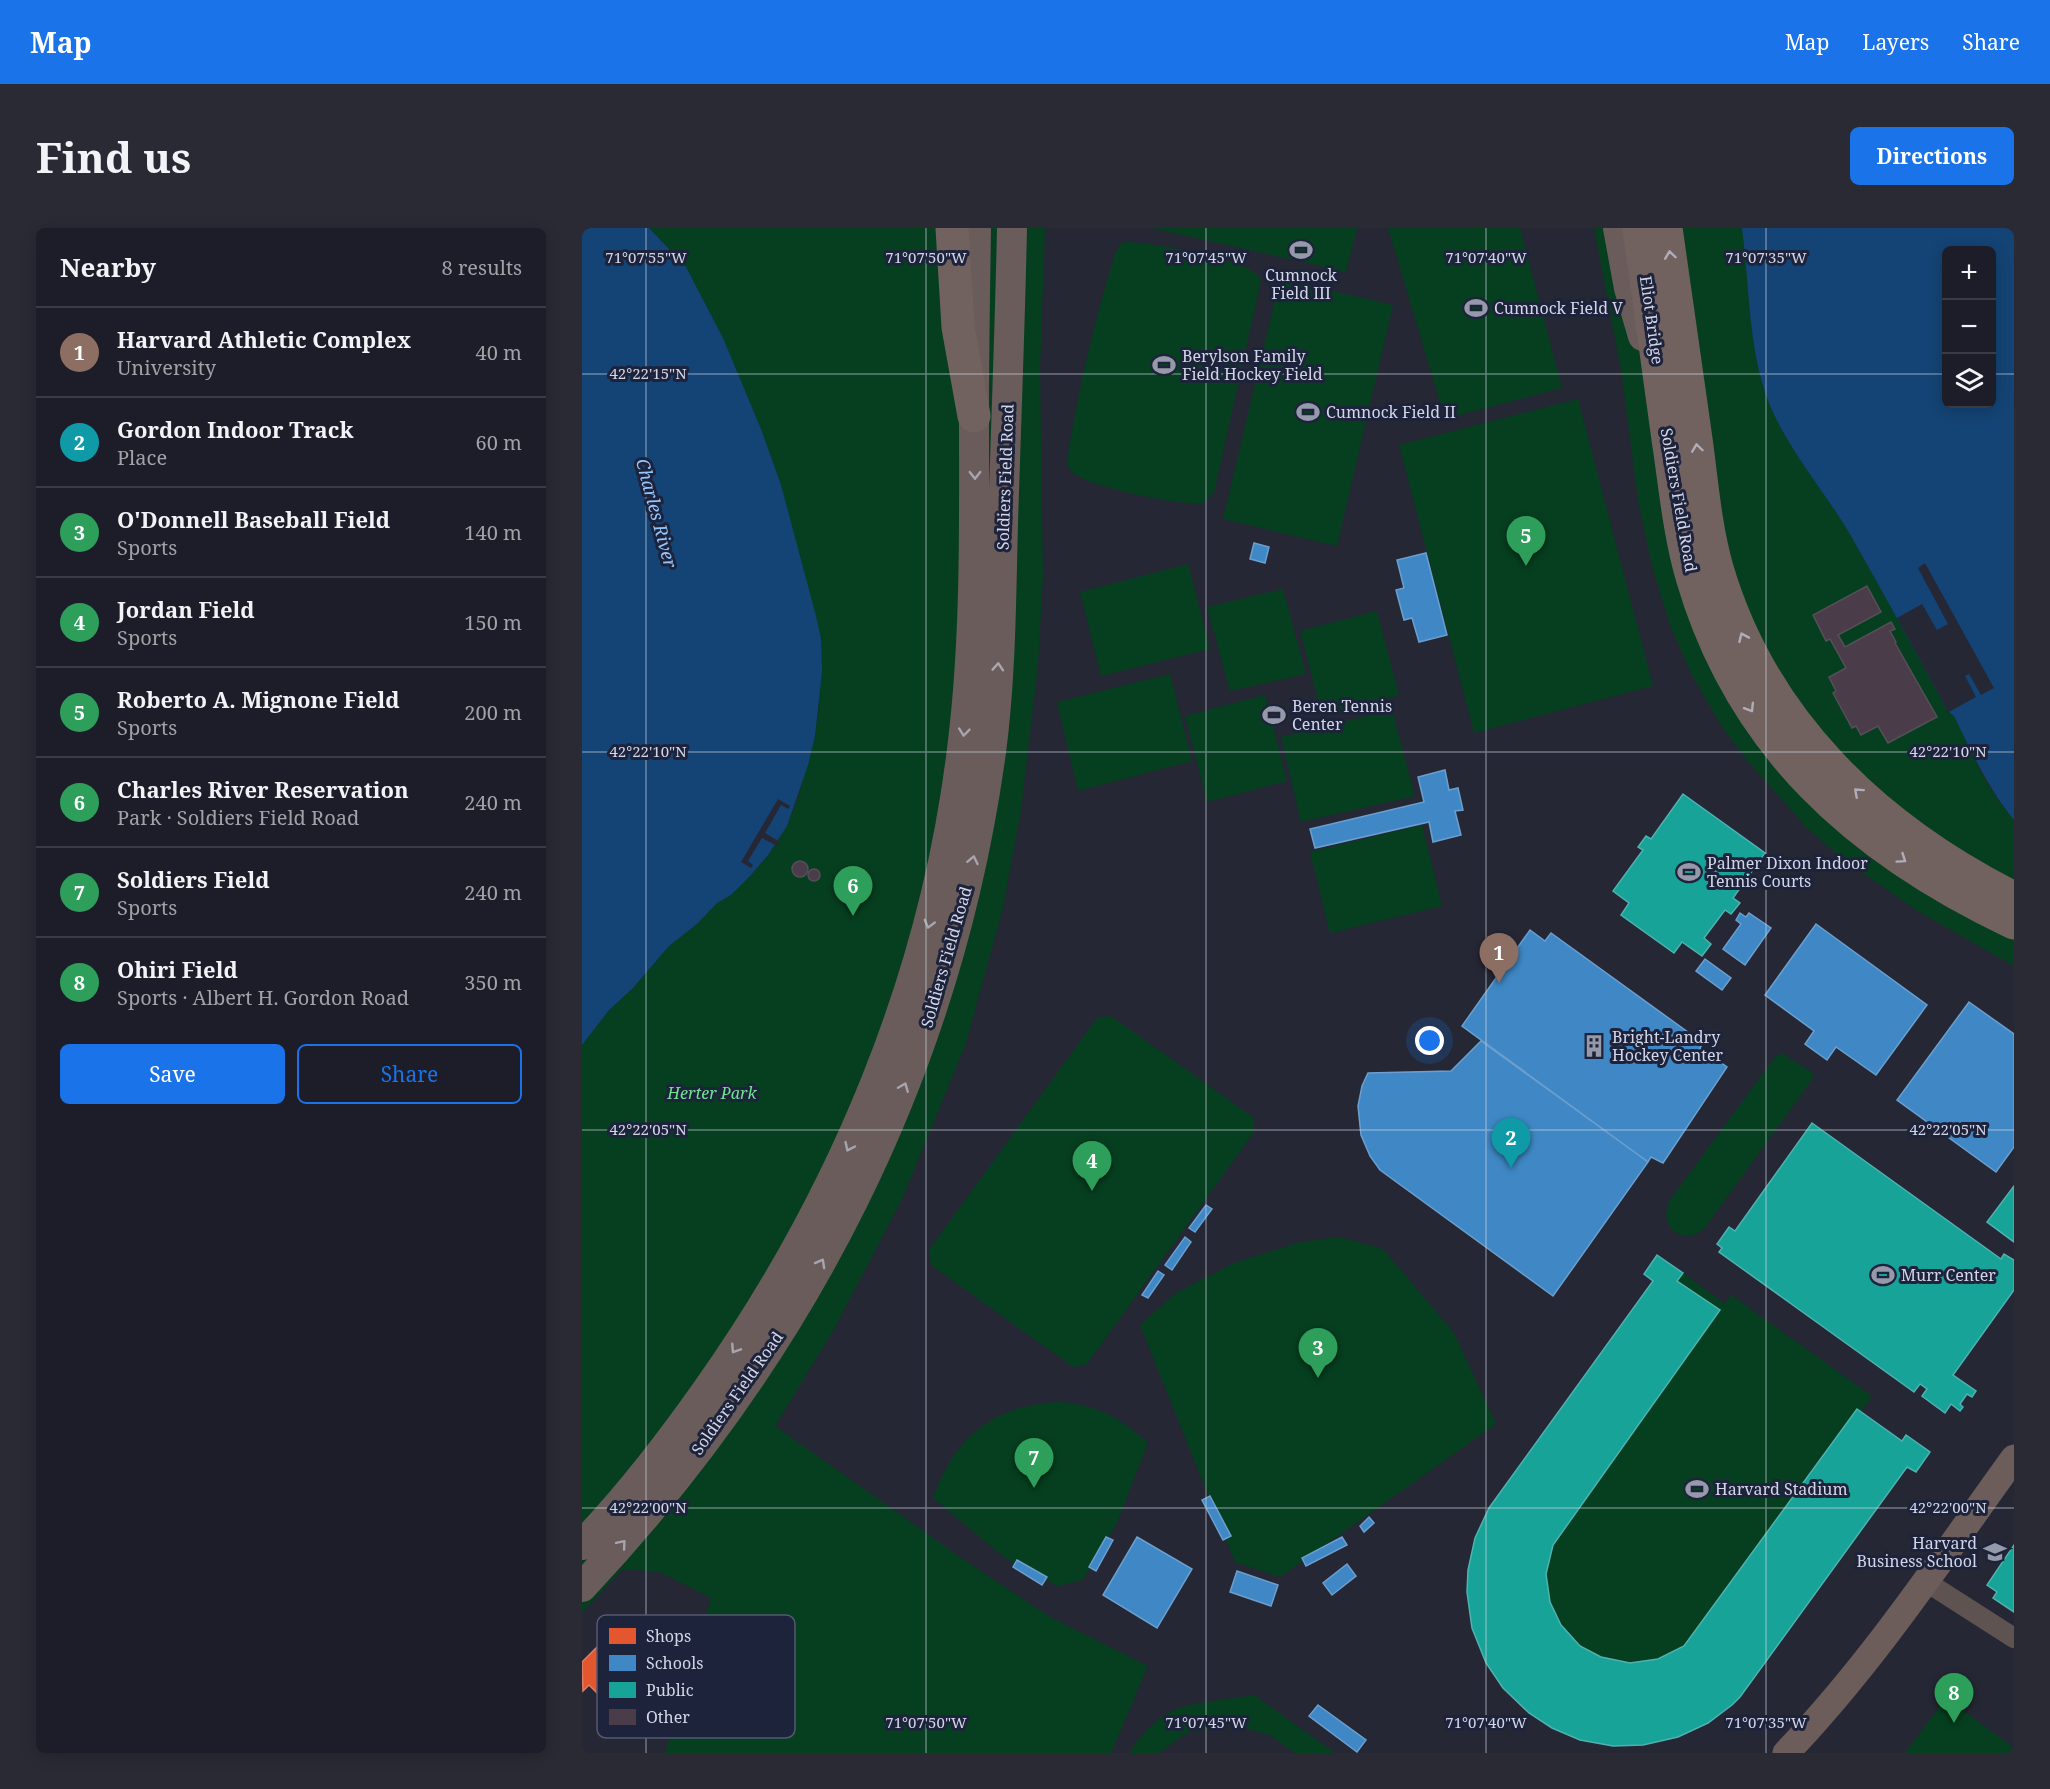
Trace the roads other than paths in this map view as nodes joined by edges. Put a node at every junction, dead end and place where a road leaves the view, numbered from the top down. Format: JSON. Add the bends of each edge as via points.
{"nodes":[{"id":1,"x":952,"y":228,"type":"edge"},
{"id":2,"x":976,"y":228,"type":"edge"},
{"id":3,"x":1012,"y":228,"type":"edge"},
{"id":4,"x":1618,"y":228,"type":"edge"},
{"id":5,"x":1639,"y":228,"type":"edge"},
{"id":6,"x":1666,"y":228,"type":"edge"},
{"id":7,"x":1664,"y":413,"type":"junction"},
{"id":8,"x":974,"y":416,"type":"junction"},
{"id":9,"x":1904,"y":829,"type":"junction"},
{"id":10,"x":2014,"y":878,"type":"edge"},
{"id":11,"x":1964,"y":897,"type":"junction"},
{"id":12,"x":2014,"y":898,"type":"edge"},
{"id":13,"x":2014,"y":924,"type":"edge"},
{"id":14,"x":2014,"y":936,"type":"edge"},
{"id":15,"x":2014,"y":1458,"type":"edge"},
{"id":16,"x":582,"y":1545,"type":"edge"},
{"id":17,"x":1925,"y":1581,"type":"junction"},
{"id":18,"x":582,"y":1587,"type":"edge"},
{"id":19,"x":2014,"y":1638,"type":"edge"},
{"id":20,"x":1786,"y":1753,"type":"edge"}],
"edges":[{"from":1,"to":8,"type":"highway","via":[[958,327]]},
{"from":2,"to":8,"type":"main road","name":"Soldiers Field Road"},
{"from":18,"to":3,"type":"main road","name":"Soldiers Field Road","one_way":true,"via":[[689,1463],[791,1314],[873,1162],[939,990],[960,918],[978,832],[996,702]]},
{"from":4,"to":7,"type":"main road","name":"Soldiers Field Road","via":[[1629,288]]},
{"from":5,"to":7,"type":"highway","name":"Eliot Bridge"},
{"from":9,"to":6,"type":"highway","name":"Soldiers Field Road","one_way":true,"via":[[1839,775],[1796,726],[1761,673],[1731,610],[1707,522]]},
{"from":7,"to":11,"type":"highway","name":"Soldiers Field Road","one_way":true,"via":[[1691,574],[1710,631],[1760,723],[1788,759],[1840,812],[1900,858]]},
{"from":8,"to":16,"type":"main road","name":"Soldiers Field Road","one_way":true,"via":[[972,637],[959,774],[930,921],[895,1035],[832,1183],[756,1317],[671,1439]]},
{"from":9,"to":10,"type":"highway"},
{"from":9,"to":12,"type":"highway","name":"Soldiers Field Road","via":[[1965,871]]},
{"from":11,"to":13,"type":"highway","name":"Soldiers Field Road"},
{"from":11,"to":14,"type":"highway"},
{"from":15,"to":17,"type":"main road"},
{"from":17,"to":19,"type":"street"},
{"from":17,"to":20,"type":"main road","via":[[1851,1679]]}]}
